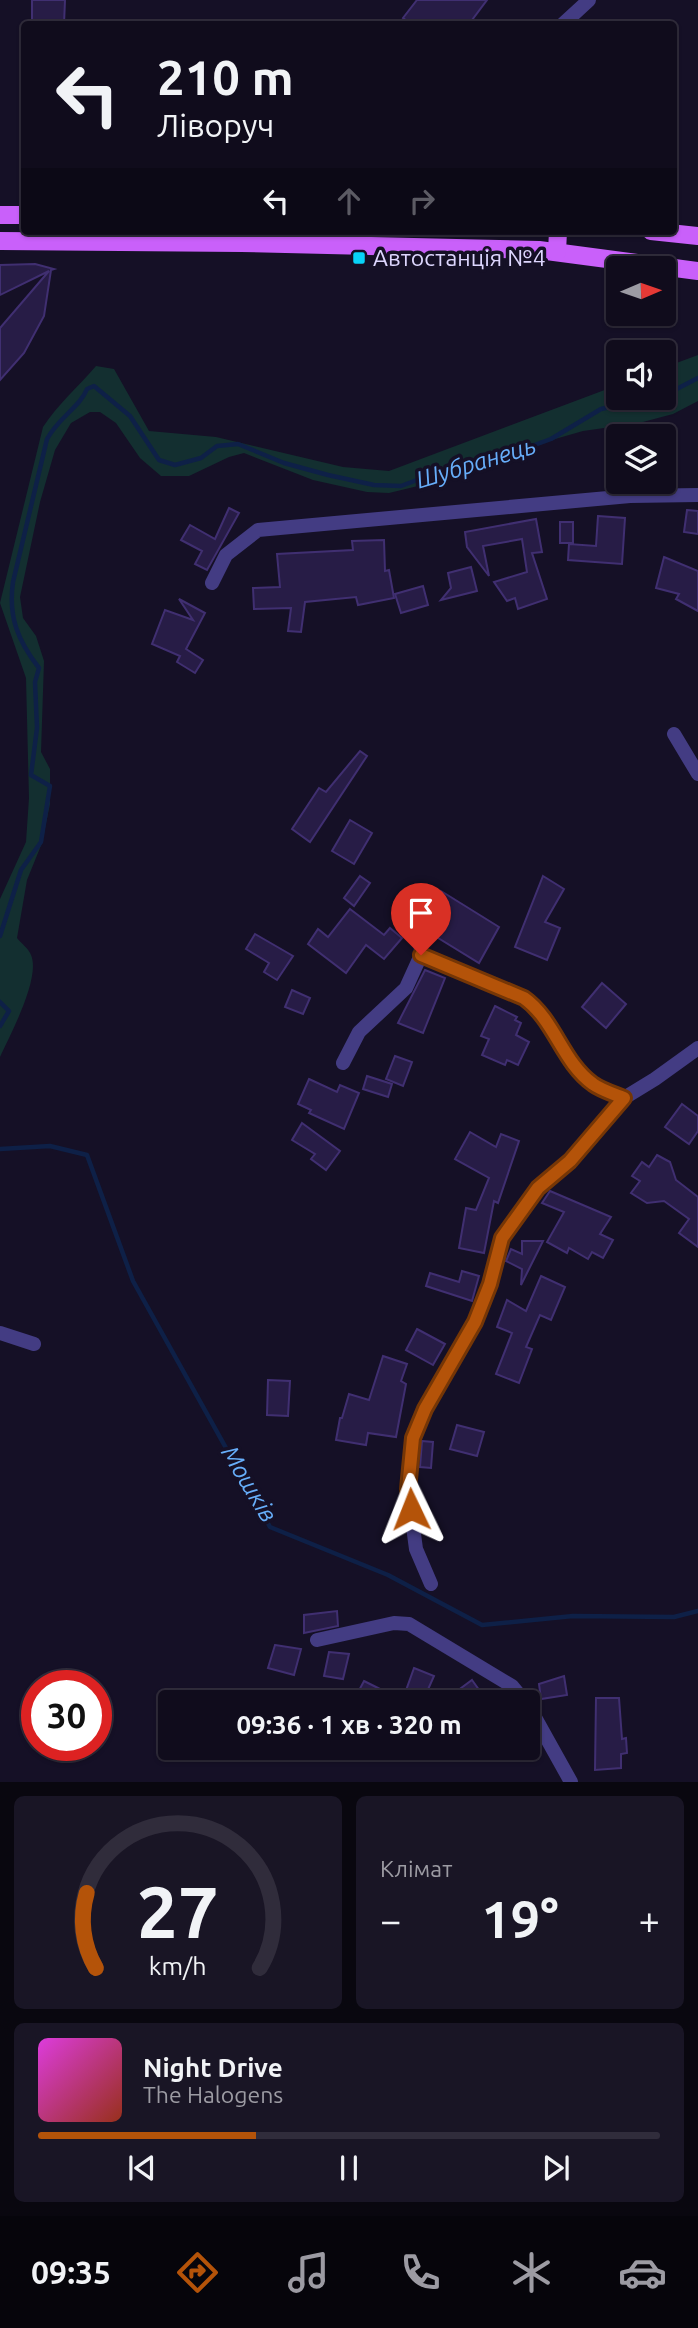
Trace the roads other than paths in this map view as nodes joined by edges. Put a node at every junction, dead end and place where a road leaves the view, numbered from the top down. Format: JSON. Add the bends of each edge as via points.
{"nodes":[{"id":1,"x":589,"y":0,"type":"edge"},
{"id":2,"x":566,"y":21,"type":"edge"},
{"id":3,"x":0,"y":215,"type":"edge"},
{"id":4,"x":21,"y":215,"type":"edge"},
{"id":5,"x":677,"y":234,"type":"edge"},
{"id":6,"x":558,"y":235,"type":"edge"},
{"id":7,"x":698,"y":236,"type":"edge"},
{"id":8,"x":0,"y":241,"type":"edge"},
{"id":9,"x":557,"y":251,"type":"junction"},
{"id":10,"x":698,"y":271,"type":"edge"},
{"id":11,"x":698,"y":495,"type":"edge"},
{"id":12,"x":212,"y":583,"type":"dead end"},
{"id":13,"x":674,"y":734,"type":"dead end"},
{"id":14,"x":698,"y":774,"type":"edge"},
{"id":15,"x":419,"y":902,"type":"dead end"},
{"id":16,"x":421,"y":955,"type":"junction"},
{"id":17,"x":698,"y":1048,"type":"edge"},
{"id":18,"x":343,"y":1063,"type":"dead end"},
{"id":19,"x":624,"y":1098,"type":"junction"},
{"id":20,"x":0,"y":1333,"type":"edge"},
{"id":21,"x":34,"y":1344,"type":"dead end"},
{"id":22,"x":431,"y":1584,"type":"dead end"},
{"id":23,"x":317,"y":1640,"type":"dead end"},
{"id":24,"x":515,"y":1690,"type":"edge"},
{"id":25,"x":540,"y":1728,"type":"edge"},
{"id":26,"x":571,"y":1782,"type":"edge"}],
"edges":[{"from":1,"to":2,"type":"street"},
{"from":3,"to":4,"type":"main road"},
{"from":5,"to":7,"type":"main road"},
{"from":6,"to":9,"type":"main road"},
{"from":8,"to":9,"type":"main road"},
{"from":9,"to":10,"type":"main road"},
{"from":11,"to":12,"type":"street","via":[[630,496],[258,530],[226,555]]},
{"from":13,"to":14,"type":"street"},
{"from":15,"to":16,"type":"street"},
{"from":16,"to":18,"type":"street","via":[[406,989],[359,1032]]},
{"from":16,"to":19,"type":"street","via":[[524,998],[537,1008],[593,1084]]},
{"from":17,"to":19,"type":"street"},
{"from":19,"to":22,"type":"street","via":[[570,1161],[538,1188],[502,1238],[475,1322],[413,1438],[410,1501],[416,1549]]},
{"from":20,"to":21,"type":"street"},
{"from":23,"to":24,"type":"street","via":[[394,1623],[409,1625]]},
{"from":25,"to":26,"type":"street"}]}
